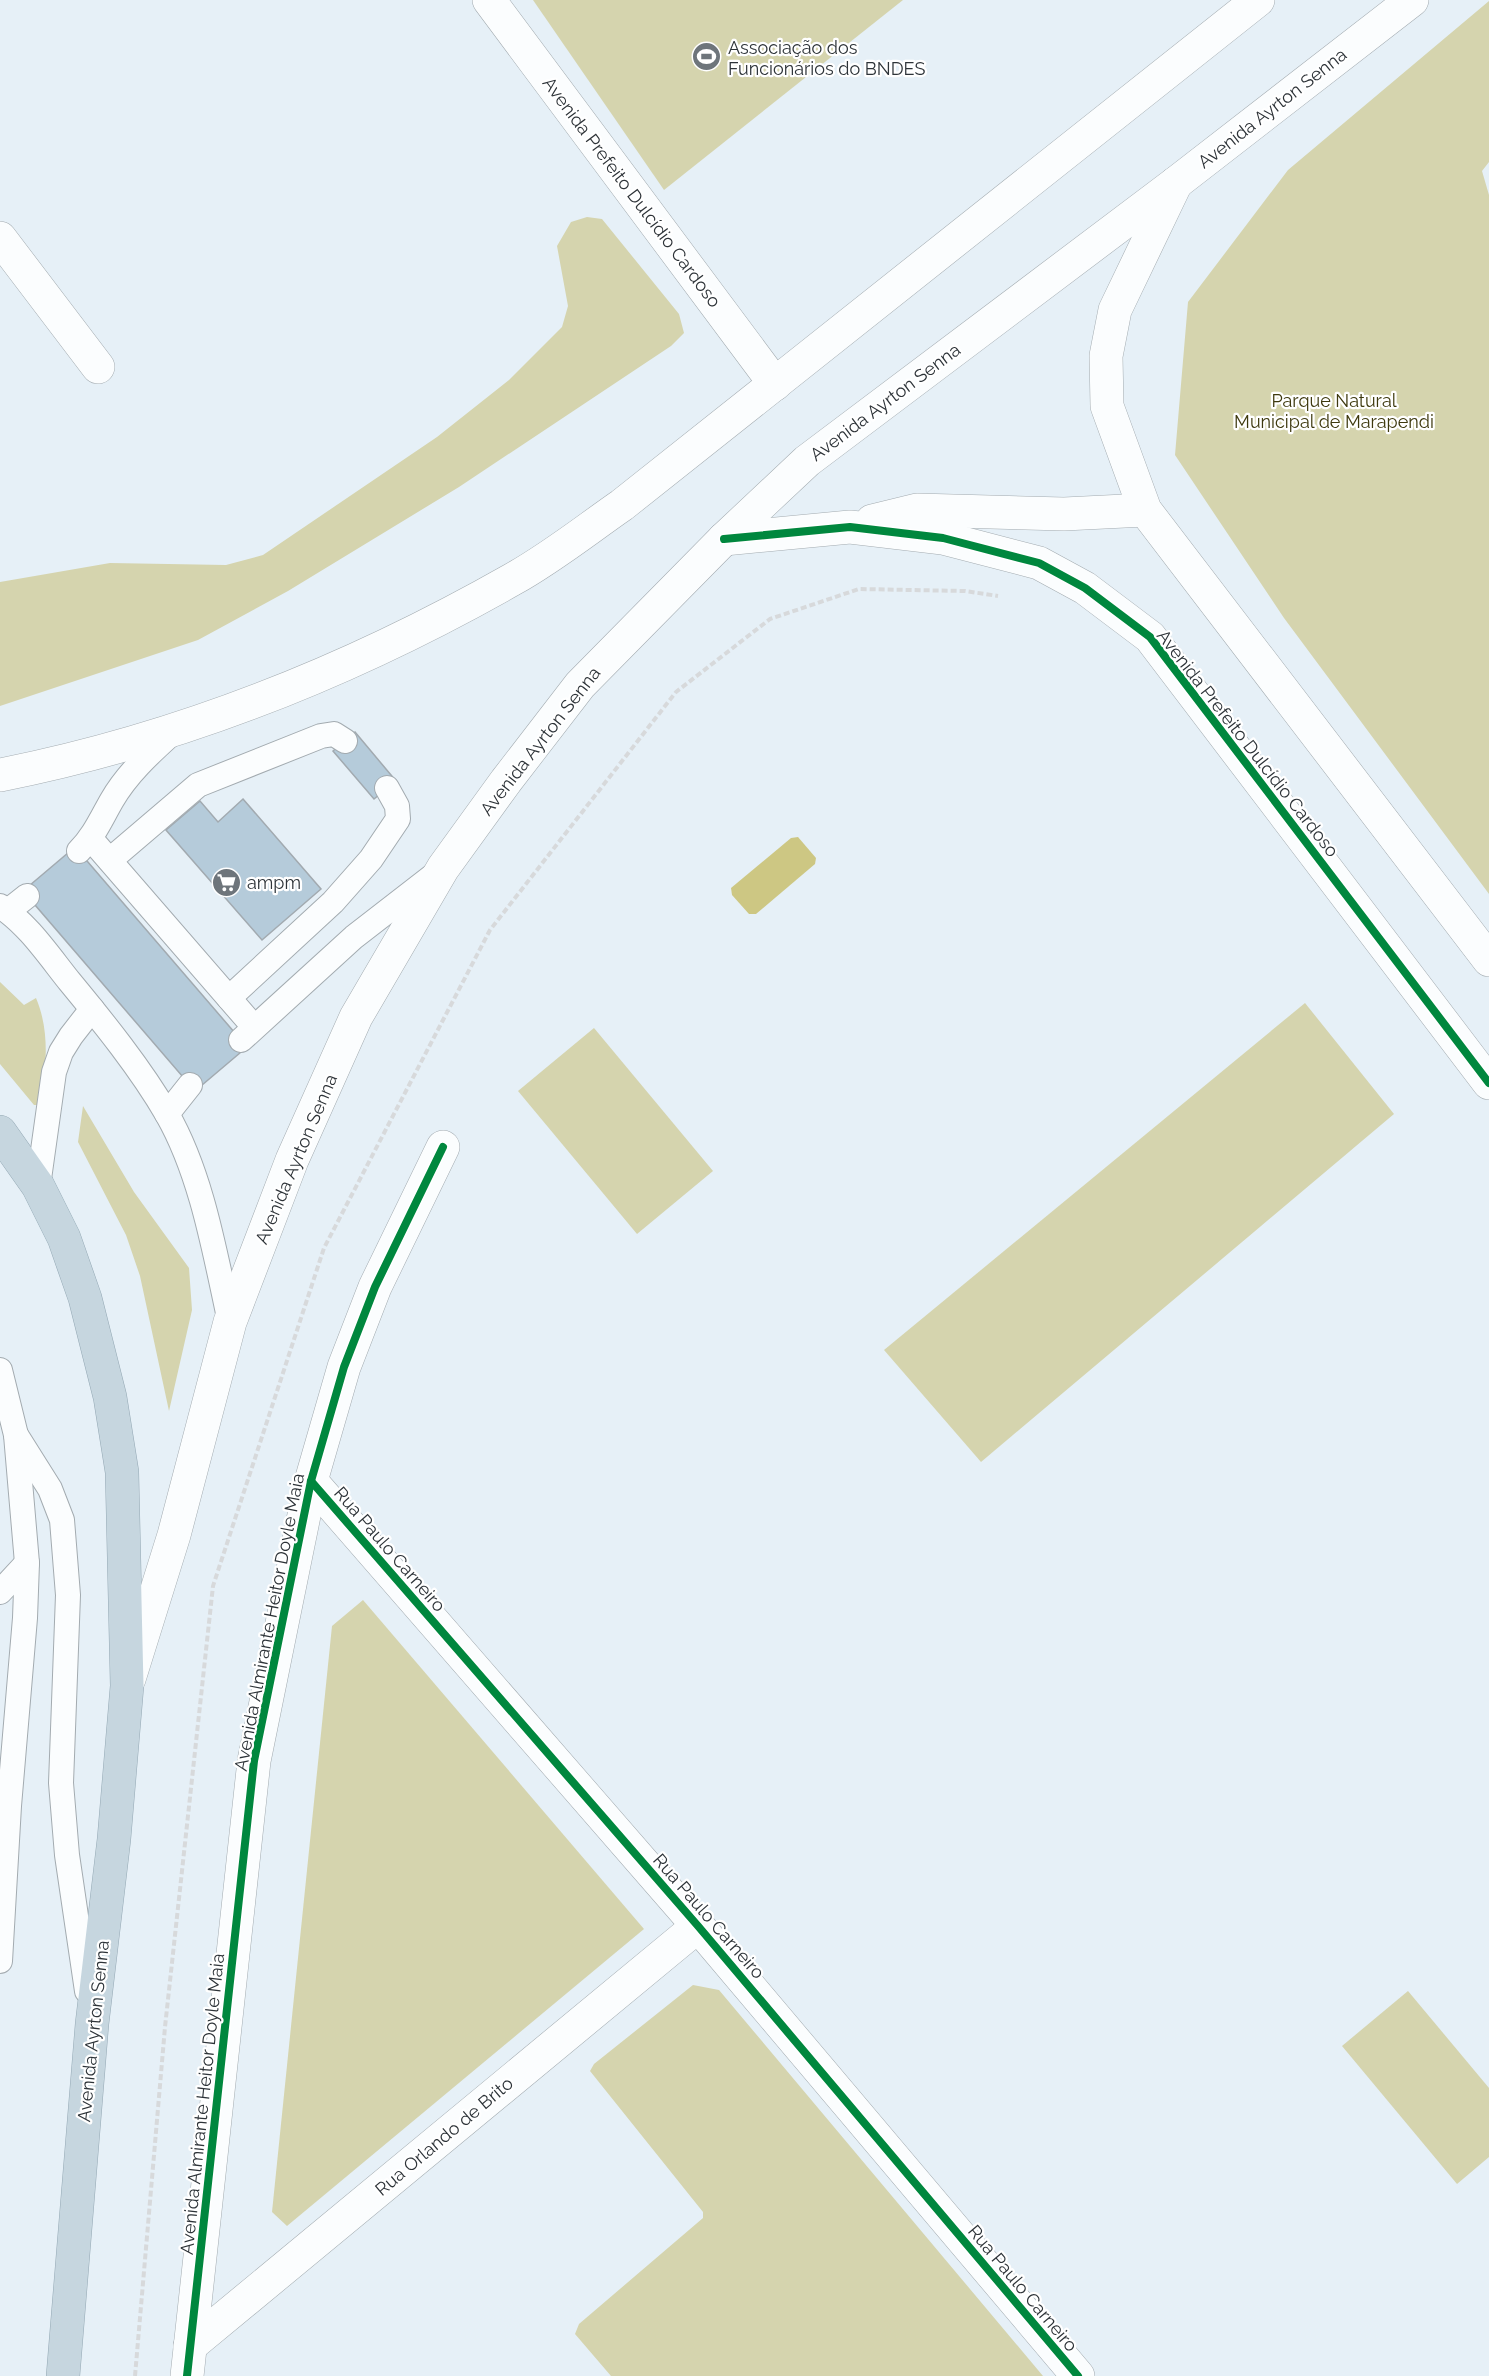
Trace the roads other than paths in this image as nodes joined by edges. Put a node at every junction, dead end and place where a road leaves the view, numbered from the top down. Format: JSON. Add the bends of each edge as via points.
{"nodes":[{"id":1,"x":489,"y":0,"type":"edge"},
{"id":2,"x":1257,"y":0,"type":"edge"},
{"id":3,"x":1412,"y":0,"type":"edge"},
{"id":4,"x":1176,"y":183,"type":"junction"},
{"id":5,"x":0,"y":238,"type":"edge"},
{"id":6,"x":98,"y":366,"type":"dead end"},
{"id":7,"x":775,"y":384,"type":"junction"},
{"id":8,"x":1145,"y":510,"type":"junction"},
{"id":9,"x":850,"y":527,"type":"junction"},
{"id":10,"x":724,"y":539,"type":"junction"},
{"id":11,"x":173,"y":732,"type":"junction"},
{"id":12,"x":345,"y":741,"type":"dead end"},
{"id":13,"x":0,"y":775,"type":"edge"},
{"id":14,"x":387,"y":788,"type":"dead end"},
{"id":15,"x":110,"y":860,"type":"junction"},
{"id":16,"x":442,"y":868,"type":"junction"},
{"id":17,"x":27,"y":896,"type":"dead end"},
{"id":18,"x":4,"y":908,"type":"edge"},
{"id":19,"x":1489,"y":960,"type":"edge"},
{"id":20,"x":229,"y":998,"type":"junction"},
{"id":21,"x":92,"y":1009,"type":"junction"},
{"id":22,"x":1489,"y":1083,"type":"edge"},
{"id":23,"x":190,"y":1085,"type":"dead end"},
{"id":24,"x":167,"y":1114,"type":"junction"},
{"id":25,"x":0,"y":1132,"type":"edge"},
{"id":26,"x":443,"y":1147,"type":"dead end"},
{"id":27,"x":38,"y":1186,"type":"junction"},
{"id":28,"x":230,"y":1322,"type":"junction"},
{"id":29,"x":0,"y":1370,"type":"edge"},
{"id":30,"x":16,"y":1435,"type":"junction"},
{"id":31,"x":311,"y":1481,"type":"junction"},
{"id":32,"x":27,"y":1563,"type":"junction"},
{"id":33,"x":0,"y":1592,"type":"edge"},
{"id":34,"x":127,"y":1686,"type":"junction"},
{"id":35,"x":5,"y":1808,"type":"edge"},
{"id":36,"x":698,"y":1926,"type":"junction"},
{"id":37,"x":0,"y":1961,"type":"edge"},
{"id":38,"x":92,"y":2024,"type":"junction"},
{"id":39,"x":189,"y":2361,"type":"edge"},
{"id":40,"x":63,"y":2376,"type":"edge"},
{"id":41,"x":1078,"y":2376,"type":"edge"}],
"edges":[{"from":1,"to":7,"type":"street","name":"Avenida Prefeito Dulcídio Cardoso"},
{"from":2,"to":7,"type":"street"},
{"from":3,"to":4,"type":"street","name":"Avenida Ayrton Senna"},
{"from":4,"to":8,"type":"street","via":[[1115,310],[1106,356],[1107,406]]},
{"from":4,"to":10,"type":"street","name":"Avenida Ayrton Senna","via":[[807,460]]},
{"from":5,"to":6,"type":"street"},
{"from":7,"to":11,"type":"street","via":[[622,505],[515,578],[400,639],[296,687]]},
{"from":8,"to":9,"type":"street","via":[[1064,514],[917,510]]},
{"from":8,"to":19,"type":"street"},
{"from":9,"to":10,"type":"street","name":"Avenida Prefeito Dulcídio Cardoso"},
{"from":9,"to":22,"type":"street","name":"Avenida Prefeito Dulcídio Cardoso","via":[[943,538],[1039,563],[1085,588],[1150,637]]},
{"from":10,"to":16,"type":"street","name":"Avenida Ayrton Senna","via":[[580,685]]},
{"from":11,"to":13,"type":"street","via":[[65,762]]},
{"from":11,"to":15,"type":"lane","via":[[135,768],[85,845]]},
{"from":12,"to":15,"type":"lane","via":[[334,734],[321,736],[198,785]]},
{"from":14,"to":20,"type":"lane","via":[[397,806],[398,819],[371,859],[333,902]]},
{"from":15,"to":20,"type":"lane"},
{"from":16,"to":20,"type":"lane","via":[[354,937],[247,1034]]},
{"from":16,"to":28,"type":"street","name":"Avenida Ayrton Senna","via":[[356,1017],[292,1160]]},
{"from":17,"to":18,"type":"lane"},
{"from":18,"to":21,"type":"lane","via":[[30,933]]},
{"from":21,"to":24,"type":"lane"},
{"from":21,"to":27,"type":"lane","via":[[61,1052],[54,1072]]},
{"from":23,"to":24,"type":"lane"},
{"from":24,"to":28,"type":"lane","via":[[208,1225]]},
{"from":25,"to":27,"type":"highway","name":"Avenida Ayrton Senna"},
{"from":26,"to":31,"type":"street","name":"Avenida Almirante Heitor Doyle Maia","via":[[375,1287],[344,1367]]},
{"from":27,"to":34,"type":"highway","name":"Avenida Ayrton Senna","via":[[64,1238],[85,1298],[110,1397],[122,1472]]},
{"from":28,"to":34,"type":"street","name":"Avenida Ayrton Senna","via":[[174,1535]]},
{"from":29,"to":30,"type":"lane"},
{"from":30,"to":32,"type":"lane"},
{"from":30,"to":38,"type":"lane","via":[[50,1489],[62,1520],[68,1595],[61,1783],[67,1855]]},
{"from":31,"to":36,"type":"street","name":"Rua Paulo Carneiro"},
{"from":31,"to":39,"type":"street","name":"Avenida Almirante Heitor Doyle Maia","via":[[254,1761]]},
{"from":32,"to":33,"type":"lane"},
{"from":32,"to":35,"type":"lane"},
{"from":34,"to":38,"type":"highway","name":"Avenida Ayrton Senna"},
{"from":35,"to":37,"type":"lane"},
{"from":36,"to":39,"type":"street","name":"Rua Orlando de Brito"},
{"from":36,"to":41,"type":"street","name":"Rua Paulo Carneiro"},
{"from":38,"to":40,"type":"highway","name":"Avenida Ayrton Senna"}]}
